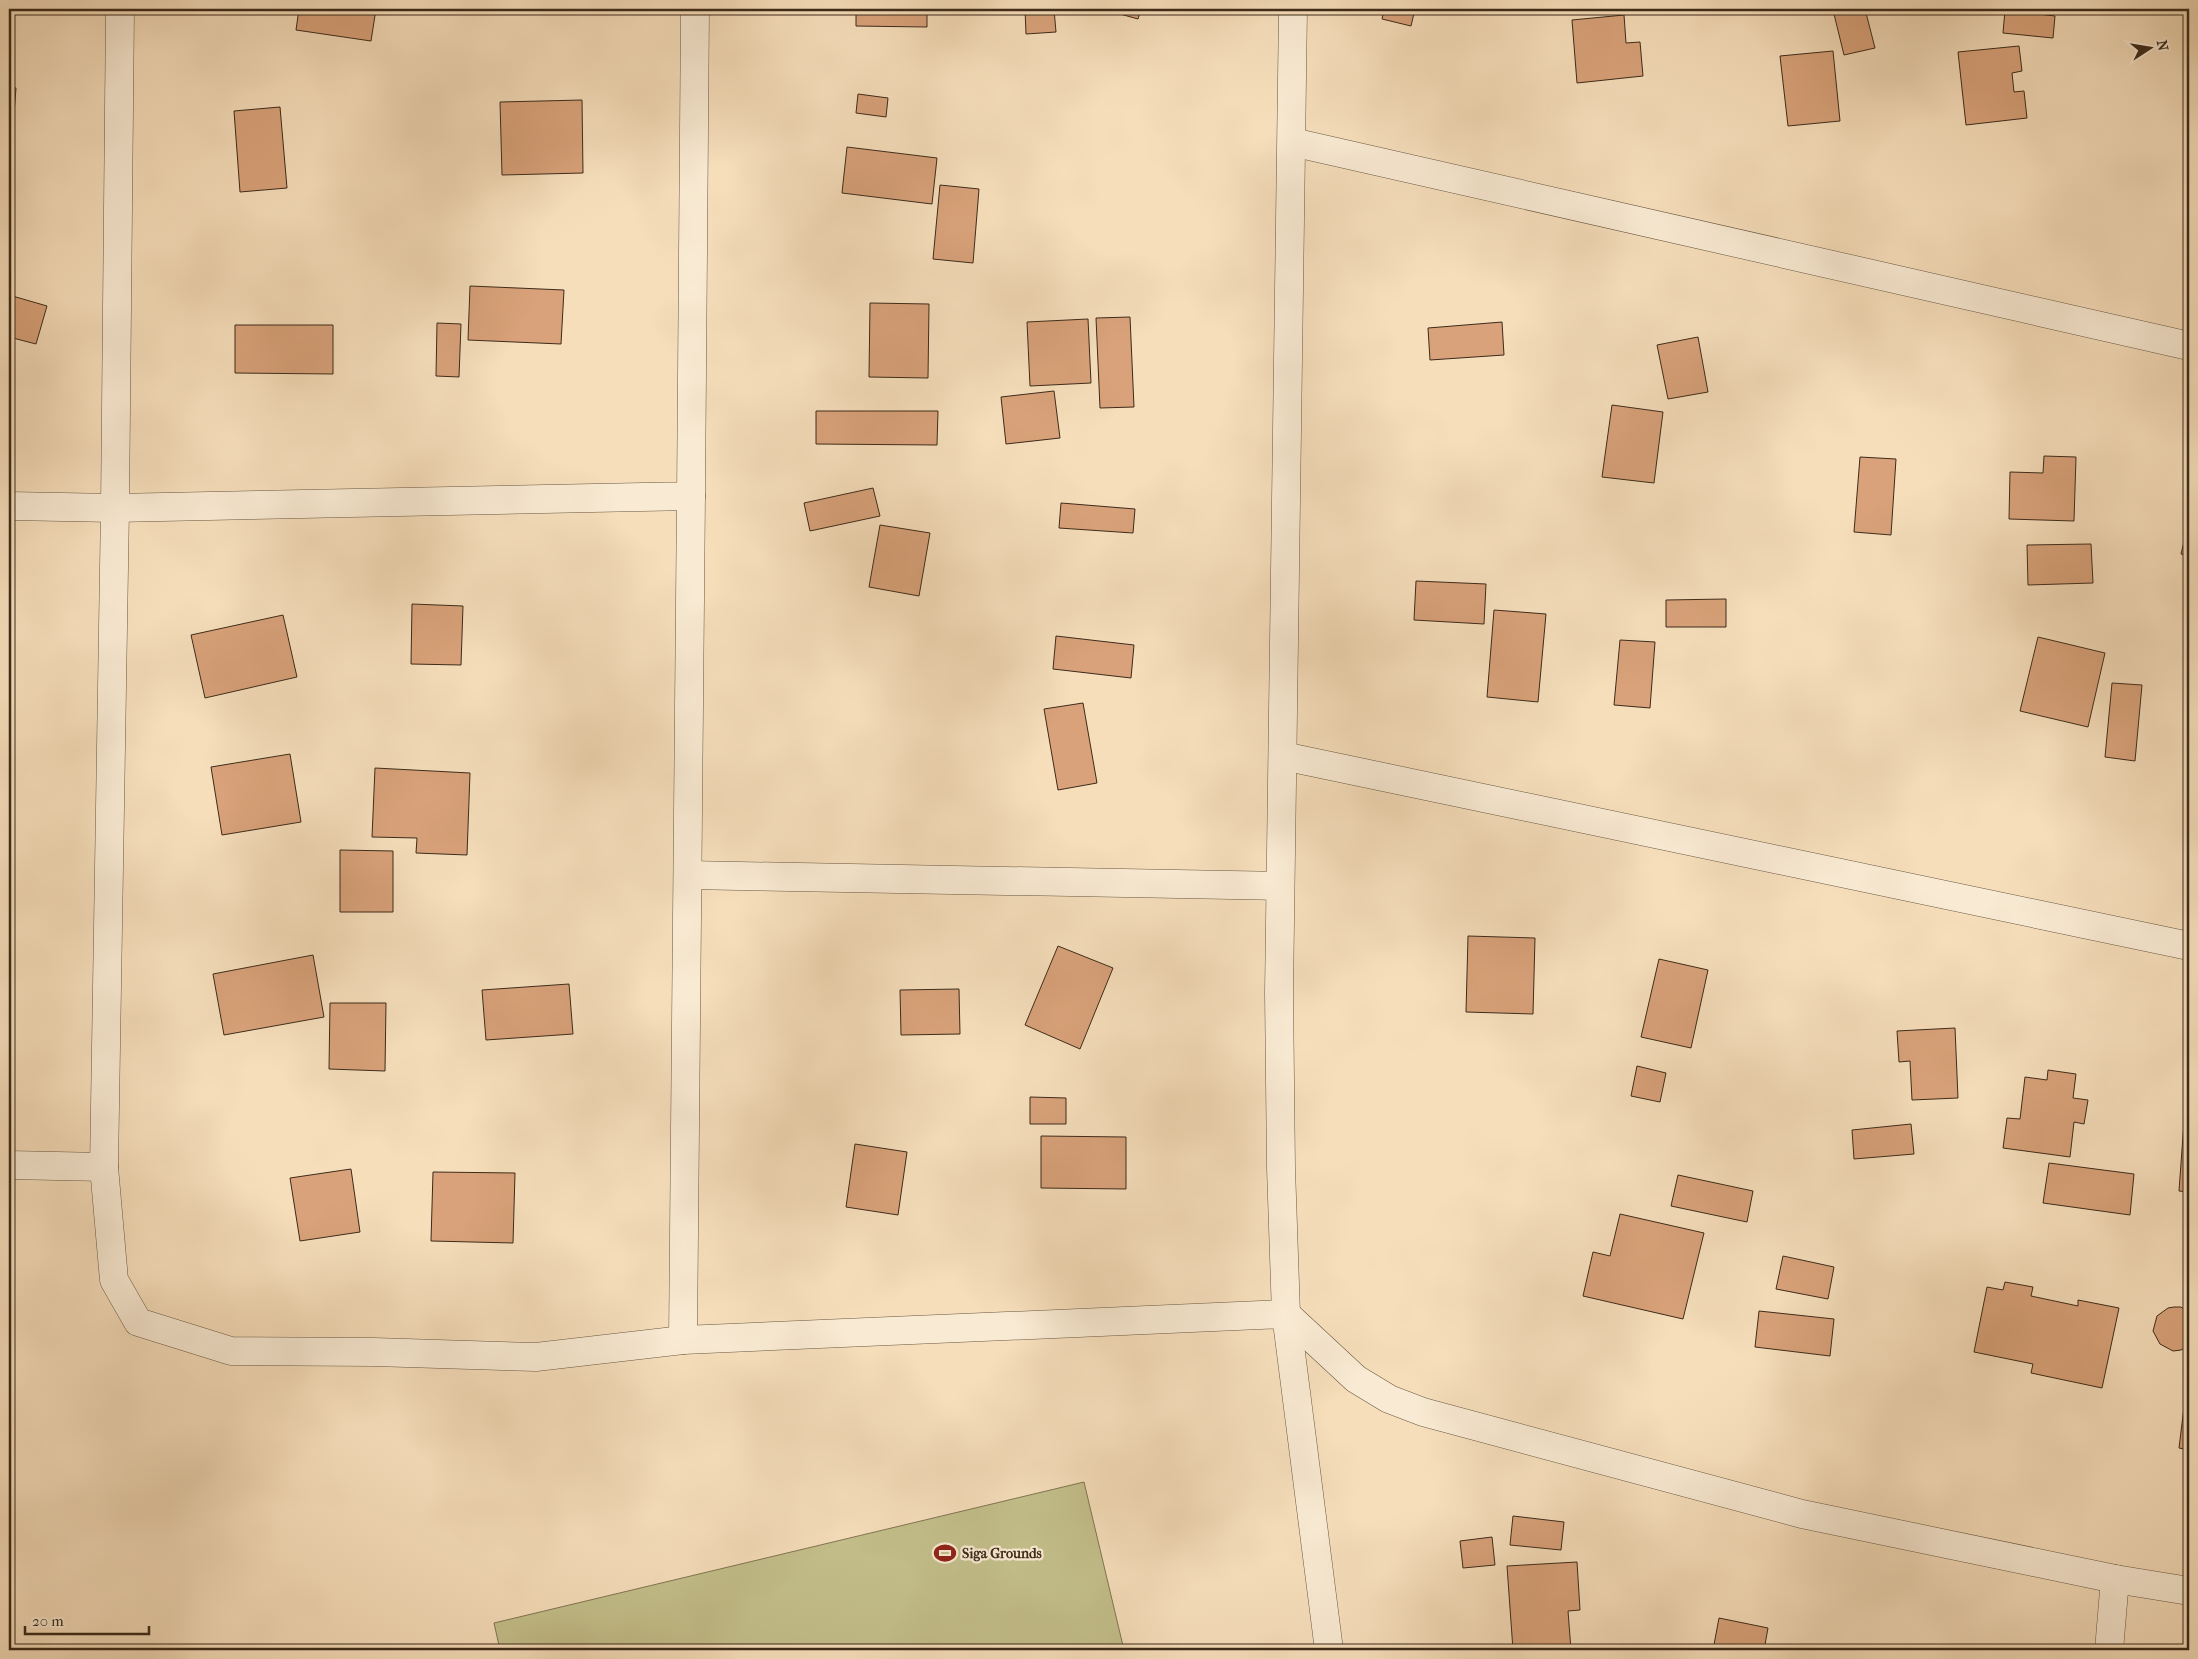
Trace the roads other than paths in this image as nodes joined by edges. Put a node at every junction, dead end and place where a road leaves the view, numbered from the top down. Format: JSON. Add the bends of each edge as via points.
{"nodes":[{"id":1,"x":120,"y":9,"type":"edge"},
{"id":2,"x":695,"y":9,"type":"edge"},
{"id":3,"x":1293,"y":9,"type":"edge"},
{"id":4,"x":1292,"y":142,"type":"junction"},
{"id":5,"x":2189,"y":346,"type":"edge"},
{"id":6,"x":691,"y":496,"type":"junction"},
{"id":7,"x":9,"y":506,"type":"edge"},
{"id":8,"x":115,"y":508,"type":"junction"},
{"id":9,"x":1283,"y":756,"type":"junction"},
{"id":10,"x":688,"y":876,"type":"junction"},
{"id":11,"x":1280,"y":886,"type":"junction"},
{"id":12,"x":2189,"y":946,"type":"edge"},
{"id":13,"x":9,"y":1165,"type":"edge"},
{"id":14,"x":104,"y":1167,"type":"junction"},
{"id":15,"x":1286,"y":1314,"type":"junction"},
{"id":16,"x":683,"y":1340,"type":"junction"},
{"id":17,"x":2115,"y":1579,"type":"junction"},
{"id":18,"x":2189,"y":1591,"type":"edge"},
{"id":19,"x":1329,"y":1650,"type":"edge"},
{"id":20,"x":2109,"y":1650,"type":"edge"}],
"edges":[{"from":1,"to":8,"type":"street"},
{"from":2,"to":6,"type":"street"},
{"from":3,"to":4,"type":"street"},
{"from":4,"to":5,"type":"street"},
{"from":4,"to":9,"type":"street"},
{"from":6,"to":8,"type":"street"},
{"from":6,"to":10,"type":"street"},
{"from":7,"to":8,"type":"street"},
{"from":8,"to":14,"type":"street"},
{"from":9,"to":11,"type":"street"},
{"from":9,"to":12,"type":"street"},
{"from":10,"to":11,"type":"street"},
{"from":10,"to":16,"type":"street"},
{"from":11,"to":15,"type":"street","via":[[1278,993]]},
{"from":13,"to":14,"type":"street"},
{"from":14,"to":16,"type":"street","via":[[114,1280],[138,1322],[231,1351],[536,1357]]},
{"from":15,"to":16,"type":"street"},
{"from":15,"to":17,"type":"street","via":[[1356,1379],[1389,1399],[1423,1412],[1802,1514]]},
{"from":15,"to":19,"type":"street"},
{"from":17,"to":18,"type":"street"},
{"from":17,"to":20,"type":"street"}]}
